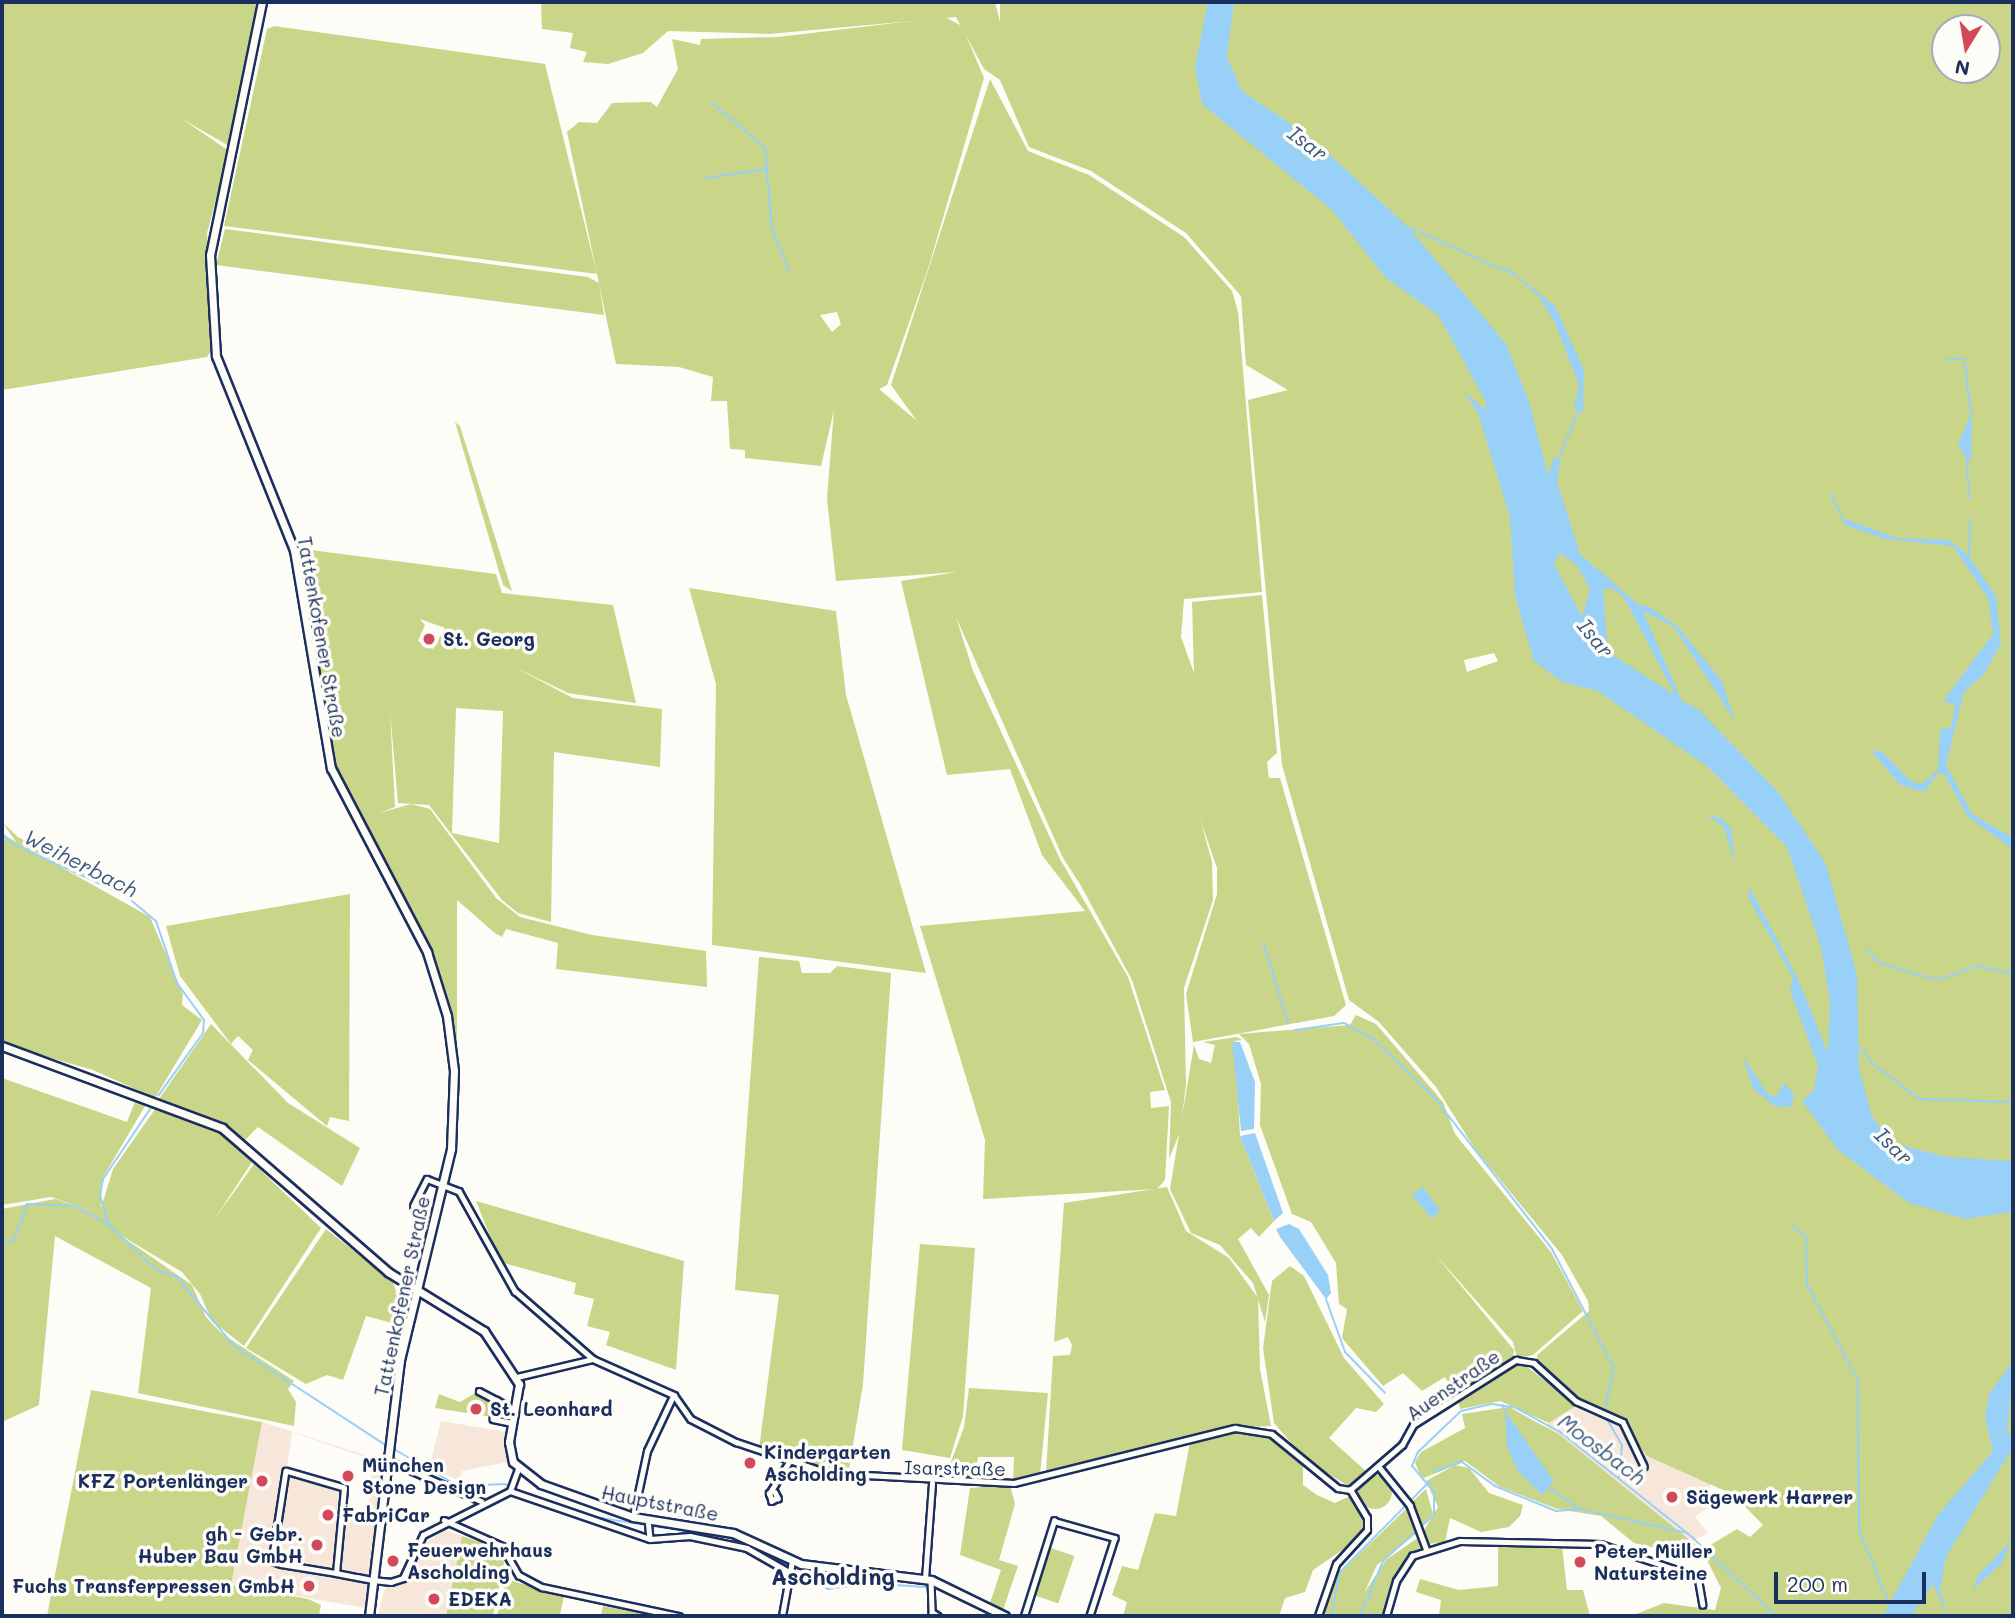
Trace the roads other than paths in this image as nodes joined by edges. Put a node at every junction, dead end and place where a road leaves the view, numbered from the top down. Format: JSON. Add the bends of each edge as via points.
{"nodes":[{"id":1,"x":262,"y":2,"type":"edge"},
{"id":2,"x":2,"y":1046,"type":"edge"},
{"id":3,"x":443,"y":1186,"type":"junction"},
{"id":4,"x":413,"y":1206,"type":"dead end"},
{"id":5,"x":416,"y":1290,"type":"junction"},
{"id":6,"x":593,"y":1359,"type":"junction"},
{"id":7,"x":517,"y":1377,"type":"junction"},
{"id":8,"x":479,"y":1391,"type":"dead end"},
{"id":9,"x":674,"y":1395,"type":"junction"},
{"id":10,"x":497,"y":1399,"type":"junction"},
{"id":11,"x":684,"y":1410,"type":"junction"},
{"id":12,"x":516,"y":1411,"type":"junction"},
{"id":13,"x":669,"y":1415,"type":"junction"},
{"id":14,"x":512,"y":1423,"type":"junction"},
{"id":15,"x":388,"y":1456,"type":"junction"},
{"id":16,"x":789,"y":1462,"type":"junction"},
{"id":17,"x":1644,"y":1466,"type":"dead end"},
{"id":18,"x":1380,"y":1468,"type":"junction"},
{"id":19,"x":518,"y":1469,"type":"junction"},
{"id":20,"x":527,"y":1476,"type":"junction"},
{"id":21,"x":932,"y":1483,"type":"junction"},
{"id":22,"x":513,"y":1487,"type":"junction"},
{"id":23,"x":1350,"y":1490,"type":"junction"},
{"id":24,"x":775,"y":1492,"type":"dead end"},
{"id":25,"x":482,"y":1502,"type":"junction"},
{"id":26,"x":633,"y":1517,"type":"junction"},
{"id":27,"x":444,"y":1520,"type":"junction"},
{"id":28,"x":648,"y":1523,"type":"junction"},
{"id":29,"x":650,"y":1539,"type":"junction"},
{"id":30,"x":1426,"y":1548,"type":"junction"},
{"id":31,"x":790,"y":1567,"type":"junction"},
{"id":32,"x":336,"y":1573,"type":"junction"},
{"id":33,"x":373,"y":1580,"type":"junction"},
{"id":34,"x":929,"y":1584,"type":"junction"},
{"id":35,"x":1703,"y":1605,"type":"dead end"},
{"id":36,"x":932,"y":1614,"type":"edge"},
{"id":37,"x":369,"y":1616,"type":"edge"},
{"id":38,"x":679,"y":1616,"type":"edge"},
{"id":39,"x":782,"y":1616,"type":"edge"},
{"id":40,"x":938,"y":1616,"type":"edge"},
{"id":41,"x":1005,"y":1616,"type":"edge"},
{"id":42,"x":1024,"y":1616,"type":"edge"},
{"id":43,"x":1090,"y":1616,"type":"edge"},
{"id":44,"x":1318,"y":1616,"type":"edge"},
{"id":45,"x":1386,"y":1616,"type":"edge"}],
"edges":[{"from":1,"to":3,"type":"main road","name":"Tattenkofener Straße","via":[[210,255],[210,325],[225,388],[294,550],[331,768],[356,826],[412,918],[439,984],[454,1071]]},
{"from":2,"to":5,"type":"main road","via":[[222,1128],[361,1251]]},
{"from":3,"to":4,"type":"street","name":"Tattenkofener Straße","via":[[427,1179]]},
{"from":3,"to":5,"type":"main road","name":"Tattenkofener Straße"},
{"from":3,"to":6,"type":"street","via":[[468,1199],[515,1292]]},
{"from":5,"to":7,"type":"main road","via":[[484,1331]]},
{"from":5,"to":15,"type":"main road","name":"Tattenkofener Straße"},
{"from":6,"to":7,"type":"street"},
{"from":6,"to":9,"type":"street"},
{"from":7,"to":12,"type":"main road"},
{"from":8,"to":10,"type":"street"},
{"from":9,"to":11,"type":"street","name":"Isarstraße"},
{"from":9,"to":13,"type":"street"},
{"from":10,"to":12,"type":"street"},
{"from":10,"to":14,"type":"street","via":[[493,1419]]},
{"from":11,"to":13,"type":"street"},
{"from":11,"to":16,"type":"street","name":"Isarstraße","via":[[736,1443]]},
{"from":12,"to":14,"type":"main road"},
{"from":13,"to":26,"type":"street","via":[[647,1451]]},
{"from":14,"to":19,"type":"main road","via":[[509,1448]]},
{"from":15,"to":25,"type":"street"},
{"from":15,"to":33,"type":"main road","name":"Tattenkofener Straße"},
{"from":16,"to":21,"type":"street","name":"Isarstraße","via":[[851,1478]]},
{"from":16,"to":24,"type":"street"},
{"from":17,"to":18,"type":"street","name":"Auenstraße","via":[[1630,1430],[1604,1412],[1576,1401],[1534,1363],[1516,1360],[1413,1425]]},
{"from":18,"to":23,"type":"street"},
{"from":18,"to":30,"type":"street","via":[[1408,1502]]},
{"from":19,"to":20,"type":"main road","name":"Hauptstraße"},
{"from":19,"to":22,"type":"street"},
{"from":20,"to":22,"type":"street"},
{"from":20,"to":26,"type":"main road","name":"Hauptstraße","via":[[575,1500]]},
{"from":21,"to":23,"type":"street","name":"Isarstraße","via":[[1014,1483],[1235,1428],[1281,1439],[1338,1488]]},
{"from":21,"to":34,"type":"street"},
{"from":22,"to":25,"type":"street"},
{"from":22,"to":29,"type":"street"},
{"from":23,"to":44,"type":"street","via":[[1367,1518],[1367,1530],[1336,1564]]},
{"from":25,"to":27,"type":"street"},
{"from":26,"to":28,"type":"main road","name":"Hauptstraße"},
{"from":27,"to":33,"type":"street","via":[[416,1545],[403,1578]]},
{"from":27,"to":38,"type":"street","via":[[502,1546],[519,1575],[542,1587]]},
{"from":28,"to":29,"type":"street"},
{"from":28,"to":31,"type":"main road","name":"Hauptstraße","via":[[726,1531]]},
{"from":29,"to":31,"type":"street","via":[[714,1541],[747,1548]]},
{"from":30,"to":35,"type":"street","via":[[1460,1541],[1600,1544],[1698,1577]]},
{"from":30,"to":45,"type":"street","via":[[1401,1569]]},
{"from":31,"to":34,"type":"main road","name":"Hauptstraße"},
{"from":31,"to":39,"type":"street"},
{"from":32,"to":32,"type":"street","via":[[272,1561],[286,1471],[344,1488]]},
{"from":32,"to":33,"type":"street"},
{"from":33,"to":37,"type":"main road","name":"Tattenkofener Straße"},
{"from":34,"to":36,"type":"street"},
{"from":34,"to":41,"type":"main road","name":"Hauptstraße"},
{"from":36,"to":40,"type":"street"},
{"from":42,"to":43,"type":"street","via":[[1054,1521],[1115,1538]]}]}
